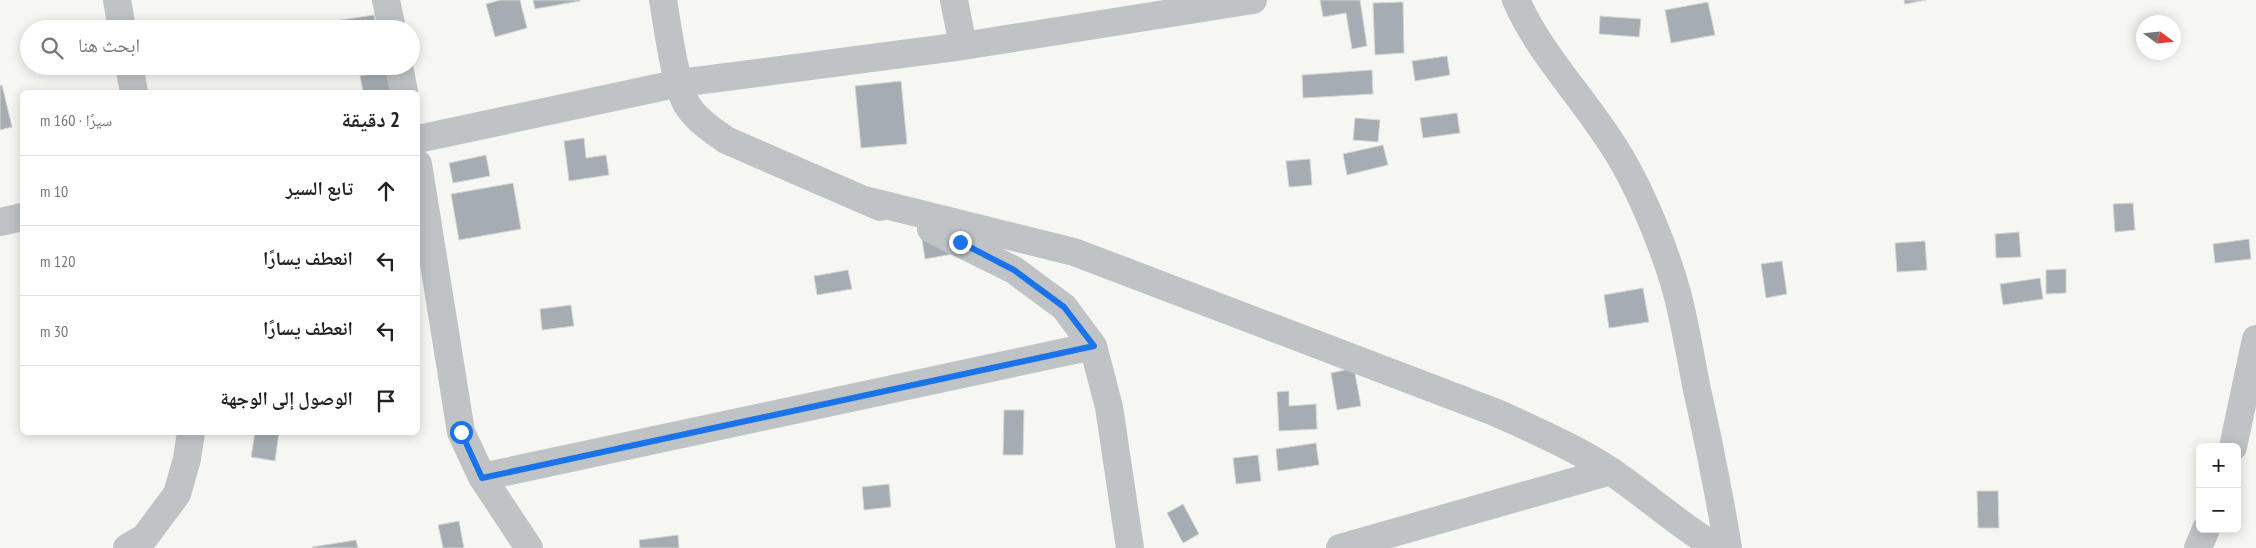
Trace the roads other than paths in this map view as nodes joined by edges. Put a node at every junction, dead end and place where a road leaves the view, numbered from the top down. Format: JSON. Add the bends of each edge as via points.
{"nodes":[{"id":1,"x":117,"y":0,"type":"edge"},
{"id":2,"x":386,"y":0,"type":"edge"},
{"id":3,"x":662,"y":0,"type":"edge"},
{"id":4,"x":954,"y":0,"type":"edge"},
{"id":5,"x":1516,"y":0,"type":"edge"},
{"id":6,"x":1243,"y":1,"type":"edge"},
{"id":7,"x":120,"y":20,"type":"edge"},
{"id":8,"x":390,"y":20,"type":"edge"},
{"id":9,"x":963,"y":46,"type":"junction"},
{"id":10,"x":131,"y":75,"type":"edge"},
{"id":11,"x":401,"y":75,"type":"edge"},
{"id":12,"x":680,"y":83,"type":"junction"},
{"id":13,"x":134,"y":90,"type":"edge"},
{"id":14,"x":404,"y":90,"type":"edge"},
{"id":15,"x":420,"y":139,"type":"edge"},
{"id":16,"x":420,"y":176,"type":"edge"},
{"id":17,"x":865,"y":200,"type":"junction"},
{"id":18,"x":20,"y":217,"type":"edge"},
{"id":19,"x":0,"y":222,"type":"edge"},
{"id":20,"x":2256,"y":339,"type":"edge"},
{"id":21,"x":1094,"y":346,"type":"junction"},
{"id":22,"x":191,"y":435,"type":"edge"},
{"id":23,"x":2234,"y":443,"type":"edge"},
{"id":24,"x":1610,"y":471,"type":"junction"},
{"id":25,"x":482,"y":478,"type":"junction"},
{"id":26,"x":2204,"y":533,"type":"edge"},
{"id":27,"x":1707,"y":545,"type":"edge"},
{"id":28,"x":128,"y":548,"type":"edge"},
{"id":29,"x":529,"y":548,"type":"edge"},
{"id":30,"x":1130,"y":548,"type":"edge"},
{"id":31,"x":1340,"y":548,"type":"edge"},
{"id":32,"x":1728,"y":548,"type":"edge"},
{"id":33,"x":2198,"y":548,"type":"edge"}],
"edges":[{"from":1,"to":7,"type":"street"},
{"from":2,"to":8,"type":"street"},
{"from":3,"to":12,"type":"street"},
{"from":4,"to":9,"type":"street"},
{"from":5,"to":32,"type":"street","via":[[1524,19],[1553,64],[1623,160],[1648,214],[1677,292]]},
{"from":6,"to":9,"type":"street"},
{"from":9,"to":12,"type":"street"},
{"from":10,"to":13,"type":"street"},
{"from":11,"to":14,"type":"street"},
{"from":12,"to":15,"type":"street"},
{"from":12,"to":17,"type":"street","via":[[687,104],[704,124],[726,140]]},
{"from":16,"to":25,"type":"street","via":[[461,432]]},
{"from":17,"to":21,"type":"street","via":[[1014,270],[1064,307]]},
{"from":17,"to":24,"type":"street","via":[[1074,252],[1497,412],[1565,444]]},
{"from":18,"to":19,"type":"street"},
{"from":20,"to":23,"type":"street"},
{"from":21,"to":25,"type":"street"},
{"from":21,"to":30,"type":"street","via":[[1109,407]]},
{"from":22,"to":28,"type":"street","via":[[177,494],[145,537]]},
{"from":24,"to":27,"type":"street"},
{"from":24,"to":31,"type":"street"},
{"from":25,"to":29,"type":"street"},
{"from":26,"to":33,"type":"street"}]}
